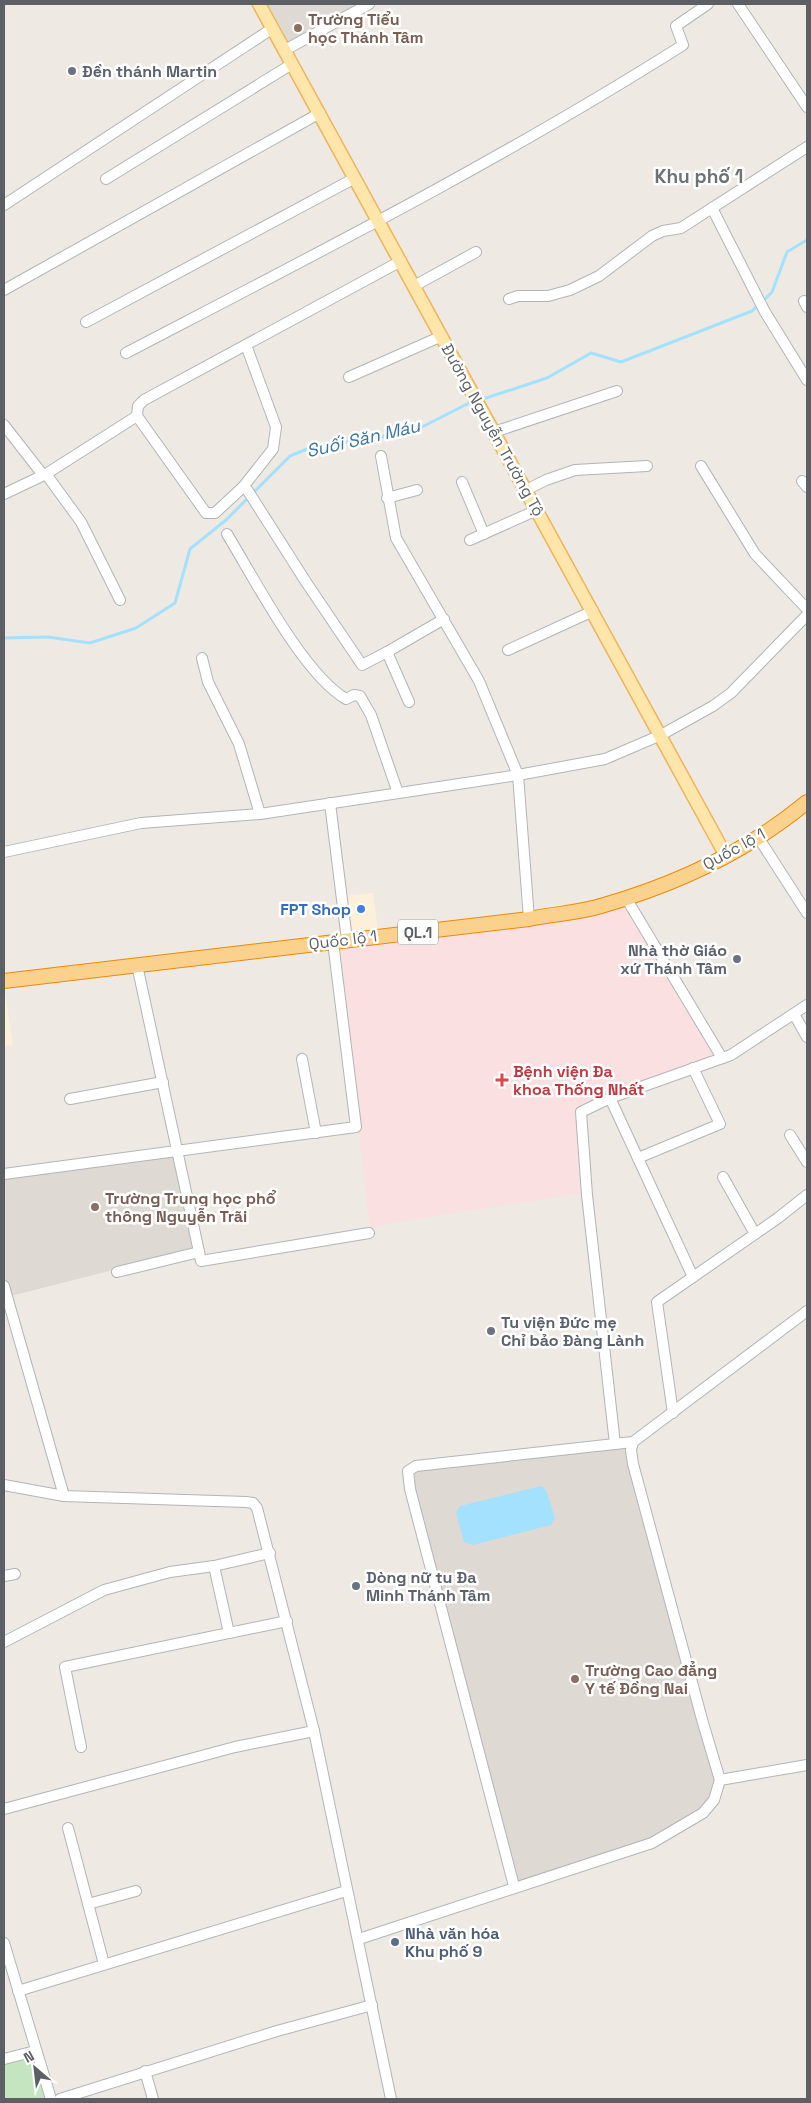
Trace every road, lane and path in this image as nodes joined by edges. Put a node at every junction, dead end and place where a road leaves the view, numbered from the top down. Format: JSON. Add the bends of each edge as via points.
{"nodes":[{"id":1,"x":259,"y":4,"type":"edge"},
{"id":2,"x":369,"y":4,"type":"edge"},
{"id":3,"x":708,"y":4,"type":"edge"},
{"id":4,"x":738,"y":4,"type":"edge"},
{"id":5,"x":273,"y":28,"type":"junction"},
{"id":6,"x":285,"y":50,"type":"junction"},
{"id":7,"x":292,"y":64,"type":"junction"},
{"id":8,"x":807,"y":107,"type":"edge"},
{"id":9,"x":320,"y":113,"type":"junction"},
{"id":10,"x":807,"y":147,"type":"edge"},
{"id":11,"x":355,"y":178,"type":"junction"},
{"id":12,"x":106,"y":179,"type":"dead end"},
{"id":13,"x":4,"y":205,"type":"edge"},
{"id":14,"x":712,"y":208,"type":"junction"},
{"id":15,"x":379,"y":221,"type":"junction"},
{"id":16,"x":476,"y":252,"type":"dead end"},
{"id":17,"x":400,"y":261,"type":"junction"},
{"id":18,"x":414,"y":286,"type":"junction"},
{"id":19,"x":4,"y":290,"type":"edge"},
{"id":20,"x":509,"y":299,"type":"dead end"},
{"id":21,"x":86,"y":322,"type":"dead end"},
{"id":22,"x":442,"y":336,"type":"junction"},
{"id":23,"x":246,"y":345,"type":"junction"},
{"id":24,"x":126,"y":353,"type":"dead end"},
{"id":25,"x":349,"y":377,"type":"dead end"},
{"id":26,"x":807,"y":380,"type":"edge"},
{"id":27,"x":617,"y":391,"type":"dead end"},
{"id":28,"x":138,"y":416,"type":"junction"},
{"id":29,"x":4,"y":425,"type":"edge"},
{"id":30,"x":494,"y":432,"type":"junction"},
{"id":31,"x":381,"y":456,"type":"dead end"},
{"id":32,"x":647,"y":466,"type":"dead end"},
{"id":33,"x":700,"y":466,"type":"dead end"},
{"id":34,"x":45,"y":474,"type":"junction"},
{"id":35,"x":462,"y":482,"type":"dead end"},
{"id":36,"x":416,"y":490,"type":"dead end"},
{"id":37,"x":526,"y":490,"type":"junction"},
{"id":38,"x":249,"y":493,"type":"junction"},
{"id":39,"x":4,"y":494,"type":"edge"},
{"id":40,"x":387,"y":498,"type":"junction"},
{"id":41,"x":536,"y":510,"type":"junction"},
{"id":42,"x":226,"y":534,"type":"dead end"},
{"id":43,"x":484,"y":534,"type":"junction"},
{"id":44,"x":470,"y":540,"type":"dead end"},
{"id":45,"x":120,"y":600,"type":"dead end"},
{"id":46,"x":807,"y":609,"type":"edge"},
{"id":47,"x":592,"y":611,"type":"junction"},
{"id":48,"x":807,"y":615,"type":"edge"},
{"id":49,"x":444,"y":620,"type":"junction"},
{"id":50,"x":508,"y":650,"type":"dead end"},
{"id":51,"x":387,"y":652,"type":"junction"},
{"id":52,"x":202,"y":658,"type":"dead end"},
{"id":53,"x":409,"y":702,"type":"dead end"},
{"id":54,"x":661,"y":735,"type":"junction"},
{"id":55,"x":518,"y":775,"type":"junction"},
{"id":56,"x":398,"y":793,"type":"junction"},
{"id":57,"x":807,"y":802,"type":"edge"},
{"id":58,"x":330,"y":803,"type":"junction"},
{"id":59,"x":260,"y":814,"type":"junction"},
{"id":60,"x":758,"y":837,"type":"junction"},
{"id":61,"x":4,"y":852,"type":"edge"},
{"id":62,"x":726,"y":856,"type":"junction"},
{"id":63,"x":626,"y":898,"type":"junction"},
{"id":64,"x":807,"y":913,"type":"edge"},
{"id":65,"x":529,"y":918,"type":"junction"},
{"id":66,"x":340,"y":941,"type":"junction"},
{"id":67,"x":137,"y":965,"type":"junction"},
{"id":68,"x":4,"y":981,"type":"edge"},
{"id":69,"x":807,"y":1005,"type":"edge"},
{"id":70,"x":794,"y":1014,"type":"junction"},
{"id":71,"x":807,"y":1037,"type":"edge"},
{"id":72,"x":722,"y":1058,"type":"junction"},
{"id":73,"x":302,"y":1059,"type":"dead end"},
{"id":74,"x":693,"y":1068,"type":"junction"},
{"id":75,"x":163,"y":1082,"type":"junction"},
{"id":76,"x":610,"y":1098,"type":"junction"},
{"id":77,"x":70,"y":1099,"type":"dead end"},
{"id":78,"x":316,"y":1133,"type":"junction"},
{"id":79,"x":790,"y":1135,"type":"dead end"},
{"id":80,"x":178,"y":1152,"type":"junction"},
{"id":81,"x":638,"y":1158,"type":"junction"},
{"id":82,"x":807,"y":1162,"type":"edge"},
{"id":83,"x":4,"y":1174,"type":"edge"},
{"id":84,"x":722,"y":1176,"type":"dead end"},
{"id":85,"x":807,"y":1195,"type":"edge"},
{"id":86,"x":369,"y":1233,"type":"dead end"},
{"id":87,"x":755,"y":1234,"type":"junction"},
{"id":88,"x":199,"y":1252,"type":"junction"},
{"id":89,"x":117,"y":1272,"type":"dead end"},
{"id":90,"x":693,"y":1277,"type":"junction"},
{"id":91,"x":4,"y":1286,"type":"edge"},
{"id":92,"x":807,"y":1311,"type":"edge"},
{"id":93,"x":673,"y":1413,"type":"junction"},
{"id":94,"x":634,"y":1442,"type":"junction"},
{"id":95,"x":615,"y":1444,"type":"junction"},
{"id":96,"x":4,"y":1485,"type":"edge"},
{"id":97,"x":64,"y":1496,"type":"junction"},
{"id":98,"x":270,"y":1553,"type":"junction"},
{"id":99,"x":214,"y":1566,"type":"junction"},
{"id":100,"x":15,"y":1574,"type":"dead end"},
{"id":101,"x":4,"y":1576,"type":"edge"},
{"id":102,"x":287,"y":1622,"type":"junction"},
{"id":103,"x":229,"y":1633,"type":"junction"},
{"id":104,"x":4,"y":1642,"type":"edge"},
{"id":105,"x":314,"y":1730,"type":"junction"},
{"id":106,"x":81,"y":1747,"type":"dead end"},
{"id":107,"x":807,"y":1765,"type":"edge"},
{"id":108,"x":720,"y":1780,"type":"junction"},
{"id":109,"x":4,"y":1809,"type":"edge"},
{"id":110,"x":68,"y":1828,"type":"dead end"},
{"id":111,"x":514,"y":1886,"type":"junction"},
{"id":112,"x":136,"y":1891,"type":"dead end"},
{"id":113,"x":346,"y":1891,"type":"junction"},
{"id":114,"x":88,"y":1904,"type":"junction"},
{"id":115,"x":359,"y":1938,"type":"junction"},
{"id":116,"x":4,"y":1943,"type":"edge"},
{"id":117,"x":104,"y":1964,"type":"junction"},
{"id":118,"x":18,"y":1992,"type":"junction"},
{"id":119,"x":372,"y":2005,"type":"junction"},
{"id":120,"x":35,"y":2051,"type":"junction"},
{"id":121,"x":4,"y":2059,"type":"edge"},
{"id":122,"x":145,"y":2070,"type":"junction"},
{"id":123,"x":51,"y":2099,"type":"edge"},
{"id":124,"x":60,"y":2099,"type":"edge"},
{"id":125,"x":153,"y":2099,"type":"edge"},
{"id":126,"x":391,"y":2099,"type":"edge"}],
"edges":[{"from":1,"to":5,"type":"main road","name":"Đường Nguyễn Trường Tộ"},
{"from":2,"to":6,"type":"street"},
{"from":3,"to":15,"type":"street","via":[[676,26],[683,46],[588,106]]},
{"from":4,"to":8,"type":"street"},
{"from":5,"to":6,"type":"main road","name":"Đường Nguyễn Trường Tộ"},
{"from":5,"to":13,"type":"street"},
{"from":6,"to":7,"type":"main road","name":"Đường Nguyễn Trường Tộ"},
{"from":7,"to":9,"type":"main road","name":"Đường Nguyễn Trường Tộ"},
{"from":7,"to":12,"type":"street"},
{"from":9,"to":11,"type":"main road","name":"Đường Nguyễn Trường Tộ"},
{"from":9,"to":19,"type":"street"},
{"from":10,"to":14,"type":"street"},
{"from":11,"to":15,"type":"main road","name":"Đường Nguyễn Trường Tộ"},
{"from":11,"to":21,"type":"street"},
{"from":14,"to":20,"type":"street","via":[[681,228],[652,236],[584,284],[548,296]]},
{"from":14,"to":26,"type":"street","via":[[756,297]]},
{"from":15,"to":17,"type":"main road","name":"Đường Nguyễn Trường Tộ"},
{"from":15,"to":24,"type":"street"},
{"from":16,"to":18,"type":"street"},
{"from":17,"to":18,"type":"main road","name":"Đường Nguyễn Trường Tộ"},
{"from":17,"to":23,"type":"street"},
{"from":18,"to":22,"type":"main road","name":"Đường Nguyễn Trường Tộ"},
{"from":22,"to":25,"type":"street"},
{"from":22,"to":30,"type":"main road","name":"Đường Nguyễn Trường Tộ"},
{"from":23,"to":28,"type":"street","via":[[144,400],[138,406]]},
{"from":23,"to":38,"type":"street","via":[[276,427],[273,449]]},
{"from":27,"to":30,"type":"street"},
{"from":28,"to":34,"type":"street"},
{"from":28,"to":38,"type":"street","via":[[206,513],[215,513]]},
{"from":29,"to":34,"type":"street"},
{"from":30,"to":37,"type":"main road","name":"Đường Nguyễn Trường Tộ"},
{"from":31,"to":40,"type":"street"},
{"from":32,"to":37,"type":"street","via":[[575,470]]},
{"from":33,"to":46,"type":"street","via":[[755,554]]},
{"from":34,"to":39,"type":"street"},
{"from":34,"to":45,"type":"street","via":[[81,522]]},
{"from":35,"to":43,"type":"street"},
{"from":36,"to":40,"type":"street"},
{"from":37,"to":41,"type":"main road","name":"Đường Nguyễn Trường Tộ"},
{"from":38,"to":51,"type":"street","via":[[362,665]]},
{"from":40,"to":49,"type":"street","via":[[396,538]]},
{"from":41,"to":43,"type":"street"},
{"from":41,"to":47,"type":"main road","name":"Đường Nguyễn Trường Tộ"},
{"from":42,"to":56,"type":"street","via":[[303,657],[337,694],[346,698],[360,696],[371,715]]},
{"from":43,"to":44,"type":"street"},
{"from":47,"to":50,"type":"street"},
{"from":47,"to":54,"type":"main road","name":"Đường Nguyễn Trường Tộ"},
{"from":48,"to":54,"type":"street","via":[[731,693]]},
{"from":49,"to":51,"type":"street"},
{"from":49,"to":55,"type":"street","via":[[480,681]]},
{"from":51,"to":53,"type":"street"},
{"from":52,"to":59,"type":"street","via":[[211,689],[239,744]]},
{"from":54,"to":55,"type":"street","via":[[605,759]]},
{"from":54,"to":62,"type":"main road","name":"Đường Nguyễn Trường Tộ"},
{"from":55,"to":56,"type":"street"},
{"from":55,"to":65,"type":"street"},
{"from":56,"to":58,"type":"street"},
{"from":57,"to":60,"type":"highway","name":"Quốc lộ 1","number":"QL.1"},
{"from":58,"to":59,"type":"street"},
{"from":58,"to":66,"type":"street"},
{"from":59,"to":61,"type":"street","via":[[141,823]]},
{"from":60,"to":62,"type":"highway","name":"Quốc lộ 1","number":"QL.1"},
{"from":60,"to":64,"type":"street"},
{"from":62,"to":63,"type":"highway","name":"Quốc lộ 1","number":"QL.1"},
{"from":63,"to":65,"type":"highway","name":"Quốc lộ 1","number":"QL.1","via":[[599,907]]},
{"from":63,"to":72,"type":"street"},
{"from":65,"to":66,"type":"highway","name":"Quốc lộ 1","number":"QL.1"},
{"from":66,"to":67,"type":"highway","name":"Quốc lộ 1","number":"QL.1"},
{"from":66,"to":78,"type":"street","via":[[356,1128]]},
{"from":67,"to":68,"type":"highway","name":"Quốc lộ 1","number":"QL.1"},
{"from":67,"to":75,"type":"street"},
{"from":69,"to":70,"type":"street"},
{"from":70,"to":71,"type":"street"},
{"from":70,"to":72,"type":"street"},
{"from":72,"to":74,"type":"street"},
{"from":73,"to":78,"type":"street"},
{"from":74,"to":76,"type":"street"},
{"from":74,"to":81,"type":"street","via":[[720,1124]]},
{"from":75,"to":77,"type":"street"},
{"from":75,"to":80,"type":"street"},
{"from":76,"to":81,"type":"street"},
{"from":76,"to":95,"type":"street","via":[[581,1112]]},
{"from":78,"to":80,"type":"street"},
{"from":79,"to":82,"type":"street"},
{"from":80,"to":83,"type":"street"},
{"from":80,"to":88,"type":"street"},
{"from":81,"to":90,"type":"street"},
{"from":84,"to":87,"type":"street"},
{"from":85,"to":87,"type":"street"},
{"from":86,"to":88,"type":"street","via":[[202,1262]]},
{"from":87,"to":90,"type":"street"},
{"from":88,"to":89,"type":"street"},
{"from":90,"to":93,"type":"street","via":[[657,1302]]},
{"from":91,"to":97,"type":"street"},
{"from":92,"to":93,"type":"street"},
{"from":93,"to":94,"type":"street"},
{"from":94,"to":95,"type":"street"},
{"from":94,"to":108,"type":"street","via":[[631,1450],[633,1464]]},
{"from":95,"to":111,"type":"street","via":[[416,1466],[408,1471],[412,1499]]},
{"from":96,"to":97,"type":"street"},
{"from":97,"to":98,"type":"street","via":[[253,1503],[260,1515]]},
{"from":98,"to":99,"type":"street"},
{"from":98,"to":102,"type":"street"},
{"from":99,"to":103,"type":"street"},
{"from":99,"to":104,"type":"street","via":[[170,1572],[104,1590]]},
{"from":100,"to":101,"type":"street"},
{"from":102,"to":103,"type":"street"},
{"from":102,"to":105,"type":"street"},
{"from":103,"to":106,"type":"street","via":[[65,1667]]},
{"from":105,"to":109,"type":"street","via":[[235,1747]]},
{"from":105,"to":113,"type":"street"},
{"from":107,"to":108,"type":"street"},
{"from":108,"to":111,"type":"street","via":[[714,1800],[703,1813],[652,1843]]},
{"from":110,"to":114,"type":"street"},
{"from":111,"to":115,"type":"street","via":[[478,1901]]},
{"from":112,"to":114,"type":"street"},
{"from":113,"to":115,"type":"street"},
{"from":113,"to":117,"type":"street"},
{"from":114,"to":117,"type":"street"},
{"from":115,"to":119,"type":"street"},
{"from":116,"to":118,"type":"street"},
{"from":117,"to":118,"type":"street"},
{"from":118,"to":120,"type":"street"},
{"from":119,"to":122,"type":"street"},
{"from":119,"to":126,"type":"street"},
{"from":120,"to":121,"type":"street"},
{"from":120,"to":123,"type":"street"},
{"from":122,"to":124,"type":"street"},
{"from":122,"to":125,"type":"street"}]}
